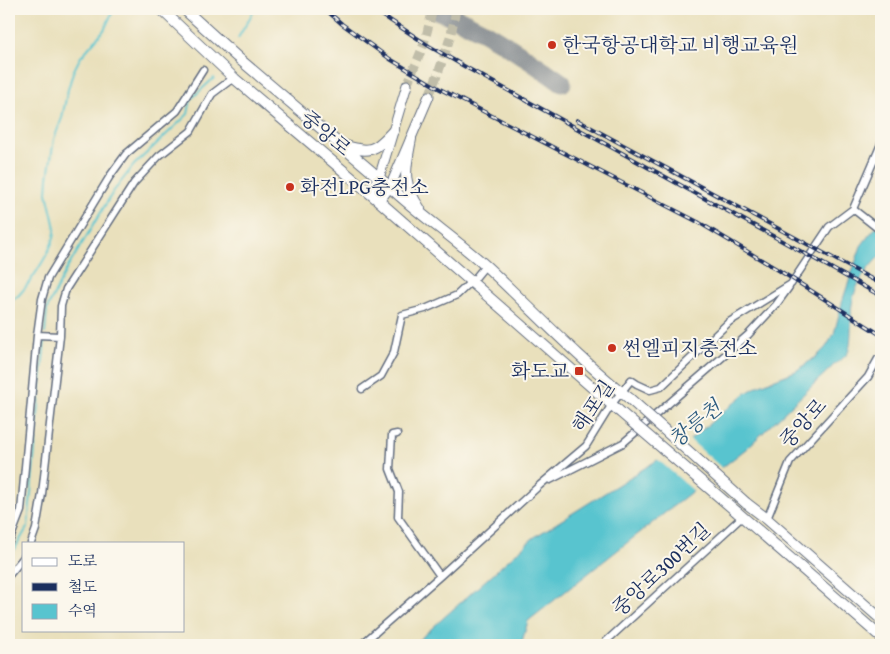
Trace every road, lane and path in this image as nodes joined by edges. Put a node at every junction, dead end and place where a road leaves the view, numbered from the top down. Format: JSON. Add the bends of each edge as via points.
{"nodes":[{"id":1,"x":160,"y":9,"type":"edge"},
{"id":2,"x":184,"y":9,"type":"edge"},
{"id":3,"x":203,"y":70,"type":"dead end"},
{"id":4,"x":235,"y":78,"type":"junction"},
{"id":5,"x":408,"y":86,"type":"tunnel mouth"},
{"id":6,"x":429,"y":96,"type":"tunnel mouth"},
{"id":7,"x":394,"y":130,"type":"junction"},
{"id":8,"x":411,"y":139,"type":"junction"},
{"id":9,"x":338,"y":143,"type":"junction"},
{"id":10,"x":881,"y":144,"type":"edge"},
{"id":11,"x":379,"y":178,"type":"junction"},
{"id":12,"x":390,"y":187,"type":"junction"},
{"id":13,"x":368,"y":192,"type":"junction"},
{"id":14,"x":379,"y":201,"type":"junction"},
{"id":15,"x":853,"y":209,"type":"junction"},
{"id":16,"x":426,"y":218,"type":"junction"},
{"id":17,"x":881,"y":231,"type":"edge"},
{"id":18,"x":486,"y":266,"type":"junction"},
{"id":19,"x":471,"y":282,"type":"junction"},
{"id":20,"x":791,"y":284,"type":"junction"},
{"id":21,"x":37,"y":335,"type":"junction"},
{"id":22,"x":60,"y":336,"type":"junction"},
{"id":23,"x":878,"y":359,"type":"dead end"},
{"id":24,"x":362,"y":389,"type":"dead end"},
{"id":25,"x":626,"y":396,"type":"junction"},
{"id":26,"x":616,"y":407,"type":"junction"},
{"id":27,"x":397,"y":434,"type":"dead end"},
{"id":28,"x":540,"y":485,"type":"junction"},
{"id":29,"x":740,"y":514,"type":"junction"},
{"id":30,"x":767,"y":519,"type":"junction"},
{"id":31,"x":9,"y":542,"type":"edge"},
{"id":32,"x":31,"y":542,"type":"edge"},
{"id":33,"x":22,"y":560,"type":"edge"},
{"id":34,"x":9,"y":575,"type":"edge"},
{"id":35,"x":440,"y":576,"type":"junction"},
{"id":36,"x":881,"y":619,"type":"edge"},
{"id":37,"x":881,"y":637,"type":"edge"},
{"id":38,"x":361,"y":645,"type":"edge"},
{"id":39,"x":602,"y":645,"type":"edge"}],
"edges":[{"from":1,"to":4,"type":"main road","name":"중앙로"},
{"from":2,"to":9,"type":"main road","name":"중앙로"},
{"from":3,"to":21,"type":"street","via":[[176,111],[126,154],[110,176],[48,278]]},
{"from":4,"to":13,"type":"main road","name":"중앙로"},
{"from":4,"to":22,"type":"street","via":[[212,94],[191,131],[159,156],[134,183],[66,289],[61,306]]},
{"from":5,"to":7,"type":"street"},
{"from":6,"to":8,"type":"street"},
{"from":7,"to":9,"type":"main road","via":[[385,140],[364,151]]},
{"from":7,"to":11,"type":"street"},
{"from":8,"to":12,"type":"street"},
{"from":8,"to":16,"type":"main road","via":[[405,176],[414,200]]},
{"from":9,"to":11,"type":"main road","name":"중앙로"},
{"from":10,"to":15,"type":"street","name":"해포길"},
{"from":11,"to":12,"type":"main road","name":"중앙로"},
{"from":11,"to":13,"type":"street"},
{"from":12,"to":14,"type":"street"},
{"from":12,"to":16,"type":"main road","name":"중앙로"},
{"from":13,"to":14,"type":"main road","name":"중앙로"},
{"from":14,"to":19,"type":"main road","name":"중앙로"},
{"from":15,"to":17,"type":"street"},
{"from":15,"to":20,"type":"street","name":"해포길","via":[[829,227]]},
{"from":16,"to":18,"type":"main road","name":"중앙로"},
{"from":18,"to":19,"type":"street"},
{"from":18,"to":25,"type":"main road","name":"중앙로","via":[[563,341]]},
{"from":19,"to":24,"type":"street","via":[[457,295],[426,309],[402,315],[394,352],[382,376]]},
{"from":19,"to":26,"type":"main road","name":"중앙로"},
{"from":20,"to":25,"type":"street","name":"해포길","via":[[729,322],[661,387],[650,390],[632,380]]},
{"from":20,"to":28,"type":"street","via":[[748,335],[623,443]]},
{"from":21,"to":22,"type":"street"},
{"from":21,"to":31,"type":"street","via":[[21,511]]},
{"from":22,"to":32,"type":"street","via":[[42,494]]},
{"from":23,"to":30,"type":"street","name":"중앙로","via":[[868,377],[790,462]]},
{"from":25,"to":26,"type":"street","name":"해포길"},
{"from":25,"to":30,"type":"main road","name":"중앙로","bridge":true},
{"from":26,"to":28,"type":"street","name":"해포길","via":[[586,446]]},
{"from":26,"to":29,"type":"main road","name":"중앙로","bridge":true},
{"from":27,"to":35,"type":"street","via":[[392,435],[390,469],[399,492],[398,517]]},
{"from":28,"to":35,"type":"street","name":"해포길"},
{"from":29,"to":37,"type":"main road"},
{"from":29,"to":39,"type":"street","name":"중앙로300번길"},
{"from":30,"to":36,"type":"main road"},
{"from":33,"to":34,"type":"street"},
{"from":35,"to":38,"type":"street","name":"해포길"}]}
